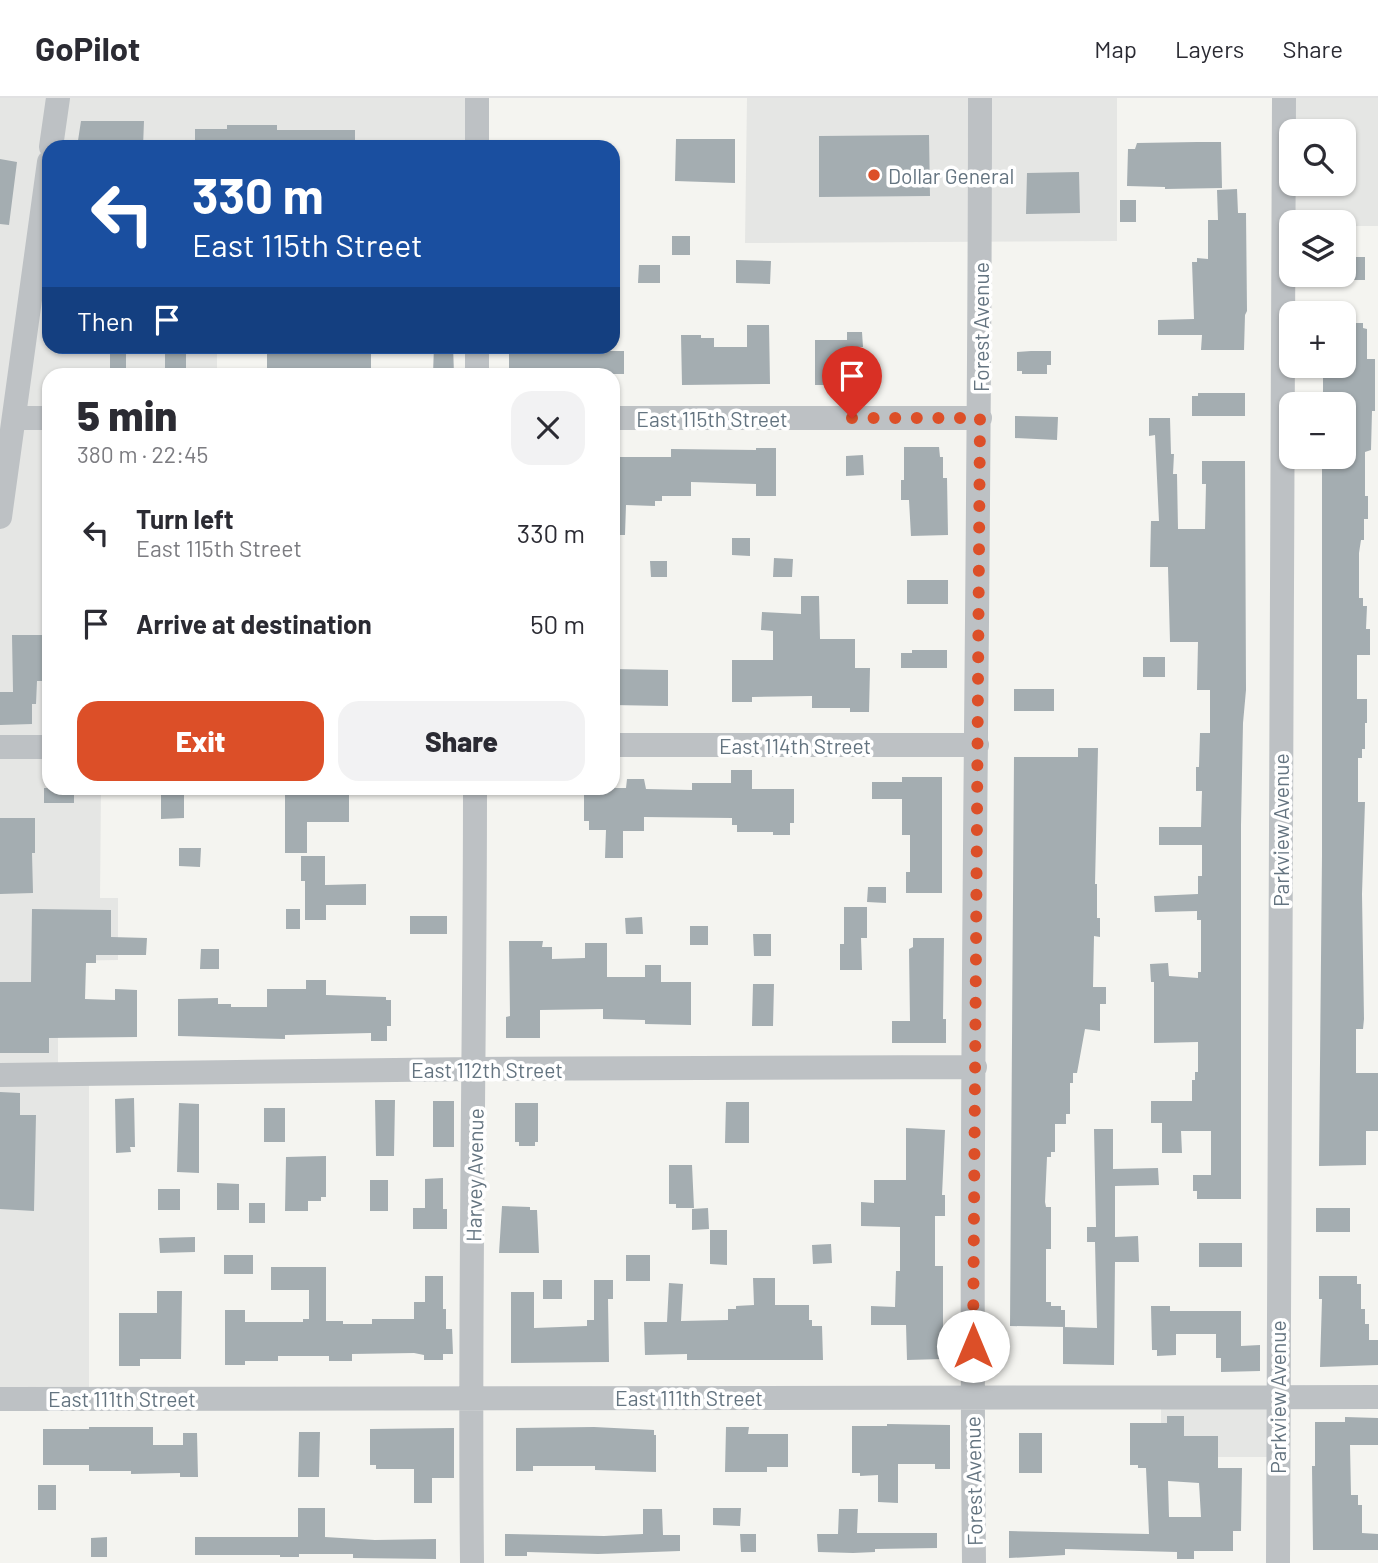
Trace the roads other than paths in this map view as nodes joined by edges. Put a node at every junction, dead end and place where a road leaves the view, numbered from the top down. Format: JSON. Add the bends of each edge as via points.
{"nodes":[{"id":1,"x":58,"y":98,"type":"edge"},
{"id":2,"x":477,"y":98,"type":"edge"},
{"id":3,"x":980,"y":98,"type":"edge"},
{"id":4,"x":1284,"y":98,"type":"edge"},
{"id":5,"x":52,"y":140,"type":"edge"},
{"id":6,"x":477,"y":140,"type":"edge"},
{"id":7,"x":42,"y":215,"type":"edge"},
{"id":8,"x":15,"y":418,"type":"junction"},
{"id":9,"x":42,"y":418,"type":"edge"},
{"id":10,"x":620,"y":418,"type":"edge"},
{"id":11,"x":980,"y":418,"type":"junction"},
{"id":12,"x":0,"y":517,"type":"edge"},
{"id":13,"x":620,"y":744,"type":"edge"},
{"id":14,"x":977,"y":744,"type":"junction"},
{"id":15,"x":0,"y":747,"type":"edge"},
{"id":16,"x":42,"y":747,"type":"edge"},
{"id":17,"x":475,"y":795,"type":"edge"},
{"id":18,"x":975,"y":1066,"type":"junction"},
{"id":19,"x":475,"y":1069,"type":"junction"},
{"id":20,"x":0,"y":1075,"type":"edge"},
{"id":21,"x":972,"y":1396,"type":"junction"},
{"id":22,"x":470,"y":1397,"type":"junction"},
{"id":23,"x":1277,"y":1397,"type":"junction"},
{"id":24,"x":1378,"y":1397,"type":"edge"},
{"id":25,"x":0,"y":1399,"type":"edge"},
{"id":26,"x":472,"y":1563,"type":"edge"},
{"id":27,"x":974,"y":1563,"type":"edge"},
{"id":28,"x":1278,"y":1563,"type":"edge"}],
"edges":[{"from":1,"to":5,"type":"street"},
{"from":2,"to":6,"type":"street"},
{"from":3,"to":11,"type":"street","name":"Forest Avenue"},
{"from":4,"to":23,"type":"street","name":"Parkview Avenue"},
{"from":7,"to":8,"type":"street"},
{"from":8,"to":9,"type":"street"},
{"from":8,"to":12,"type":"street"},
{"from":10,"to":11,"type":"street","name":"East 115th Street"},
{"from":11,"to":14,"type":"street","name":"Forest Avenue"},
{"from":13,"to":14,"type":"street","name":"East 114th Street"},
{"from":14,"to":18,"type":"street","name":"Forest Avenue"},
{"from":15,"to":16,"type":"street"},
{"from":17,"to":19,"type":"street","name":"Harvey Avenue"},
{"from":18,"to":19,"type":"street","name":"East 112th Street"},
{"from":18,"to":21,"type":"street","name":"Forest Avenue"},
{"from":19,"to":20,"type":"street","name":"East 112th Street"},
{"from":19,"to":22,"type":"street","name":"Harvey Avenue"},
{"from":21,"to":22,"type":"street","name":"East 111th Street"},
{"from":21,"to":23,"type":"street","name":"East 111th Street"},
{"from":21,"to":27,"type":"street","name":"Forest Avenue"},
{"from":22,"to":25,"type":"street","name":"East 111th Street"},
{"from":22,"to":26,"type":"street","name":"Harvey Avenue"},
{"from":23,"to":24,"type":"street","name":"East 111th Street"},
{"from":23,"to":28,"type":"street","name":"Parkview Avenue"}]}
